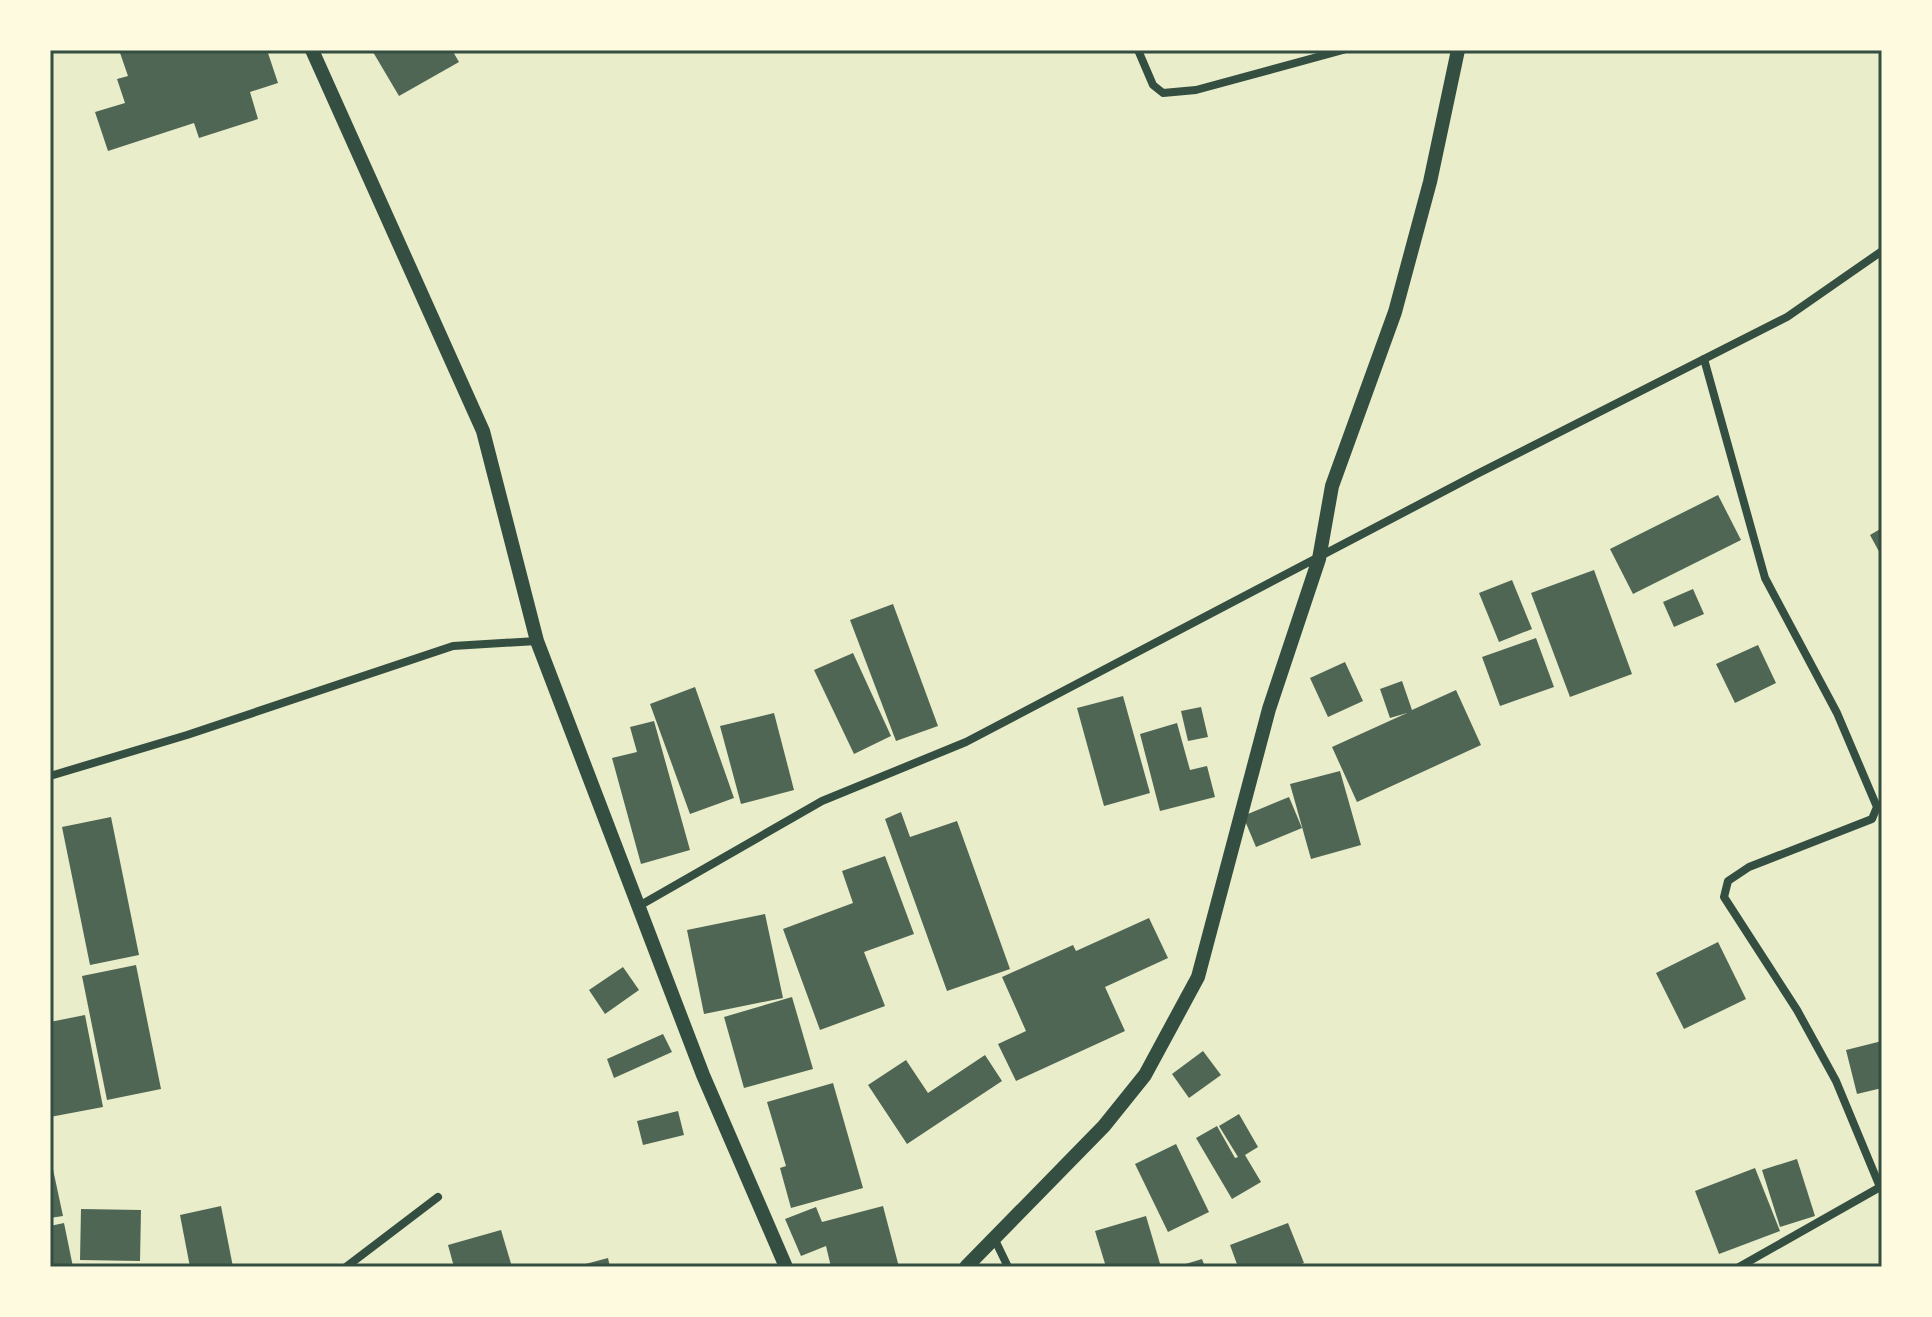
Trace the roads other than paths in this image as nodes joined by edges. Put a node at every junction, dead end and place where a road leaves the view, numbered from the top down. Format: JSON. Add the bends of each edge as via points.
{"nodes":[{"id":1,"x":312,"y":50,"type":"edge"},
{"id":2,"x":1138,"y":50,"type":"edge"},
{"id":3,"x":1343,"y":50,"type":"edge"},
{"id":4,"x":1458,"y":50,"type":"edge"},
{"id":5,"x":1881,"y":254,"type":"edge"},
{"id":6,"x":1704,"y":359,"type":"junction"},
{"id":7,"x":1319,"y":559,"type":"junction"},
{"id":8,"x":537,"y":641,"type":"junction"},
{"id":9,"x":50,"y":776,"type":"edge"},
{"id":10,"x":639,"y":906,"type":"junction"},
{"id":11,"x":1881,"y":1186,"type":"edge"},
{"id":12,"x":438,"y":1197,"type":"dead end"},
{"id":13,"x":995,"y":1240,"type":"junction"},
{"id":14,"x":346,"y":1267,"type":"edge"},
{"id":15,"x":786,"y":1267,"type":"edge"},
{"id":16,"x":966,"y":1267,"type":"edge"},
{"id":17,"x":1008,"y":1267,"type":"edge"},
{"id":18,"x":1739,"y":1267,"type":"edge"}],
"edges":[{"from":1,"to":8,"type":"street","via":[[483,431]]},
{"from":2,"to":3,"type":"street","via":[[1153,85],[1163,93],[1196,90]]},
{"from":4,"to":7,"type":"street","via":[[1399,298],[1332,486]]},
{"from":5,"to":6,"type":"street","via":[[1787,317]]},
{"from":6,"to":7,"type":"street"},
{"from":6,"to":11,"type":"street","via":[[1765,578],[1837,713],[1877,807],[1872,819],[1749,867],[1728,881],[1724,897],[1836,1081]]},
{"from":7,"to":10,"type":"street","via":[[966,742],[822,801]]},
{"from":7,"to":13,"type":"street","via":[[1269,709],[1198,977],[1145,1075]]},
{"from":8,"to":9,"type":"street","via":[[453,646]]},
{"from":8,"to":10,"type":"street"},
{"from":10,"to":15,"type":"street","via":[[703,1075]]},
{"from":11,"to":18,"type":"street"},
{"from":12,"to":14,"type":"street"},
{"from":13,"to":16,"type":"street"},
{"from":13,"to":17,"type":"street"}]}
